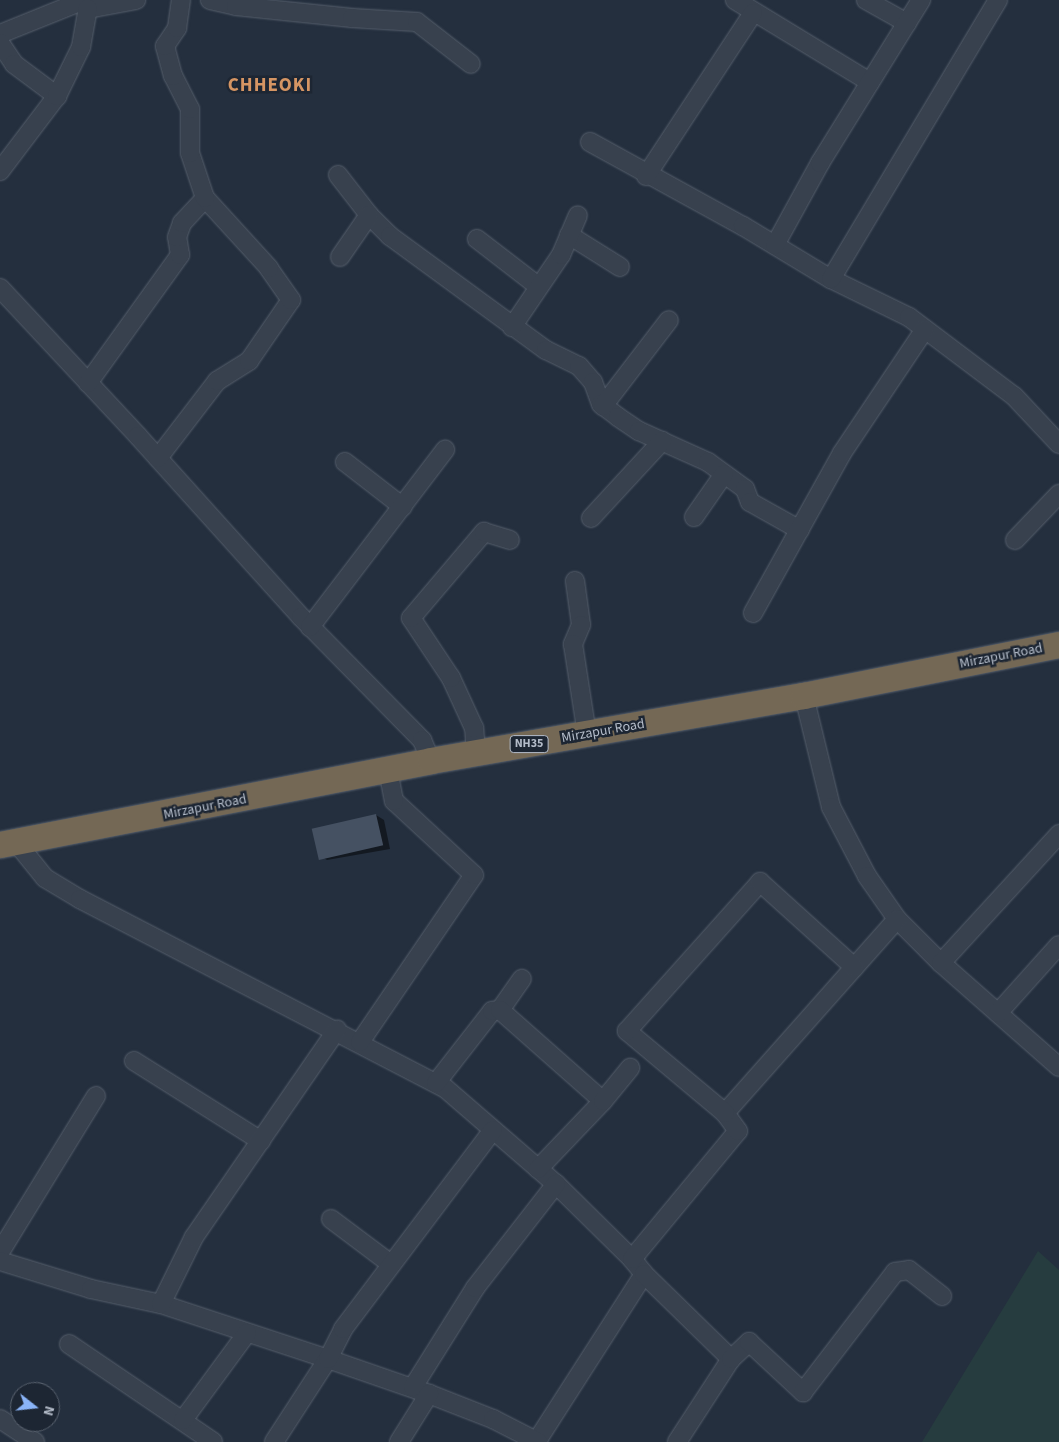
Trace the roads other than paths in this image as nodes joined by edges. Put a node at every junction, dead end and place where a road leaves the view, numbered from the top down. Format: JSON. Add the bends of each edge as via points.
{"nodes":[{"id":1,"x":136,"y":0,"type":"edge"},
{"id":2,"x":180,"y":0,"type":"edge"},
{"id":3,"x":210,"y":0,"type":"edge"},
{"id":4,"x":734,"y":0,"type":"edge"},
{"id":5,"x":866,"y":0,"type":"edge"},
{"id":6,"x":921,"y":0,"type":"edge"},
{"id":7,"x":998,"y":0,"type":"edge"},
{"id":8,"x":83,"y":3,"type":"edge"},
{"id":9,"x":753,"y":13,"type":"junction"},
{"id":10,"x":907,"y":23,"type":"junction"},
{"id":11,"x":0,"y":34,"type":"edge"},
{"id":12,"x":0,"y":43,"type":"edge"},
{"id":13,"x":471,"y":64,"type":"dead end"},
{"id":14,"x":870,"y":82,"type":"junction"},
{"id":15,"x":58,"y":96,"type":"junction"},
{"id":16,"x":590,"y":142,"type":"dead end"},
{"id":17,"x":0,"y":171,"type":"edge"},
{"id":18,"x":338,"y":175,"type":"dead end"},
{"id":19,"x":646,"y":176,"type":"junction"},
{"id":20,"x":205,"y":198,"type":"junction"},
{"id":21,"x":369,"y":215,"type":"junction"},
{"id":22,"x":578,"y":215,"type":"dead end"},
{"id":23,"x":570,"y":235,"type":"junction"},
{"id":24,"x":477,"y":239,"type":"dead end"},
{"id":25,"x":775,"y":245,"type":"junction"},
{"id":26,"x":340,"y":257,"type":"dead end"},
{"id":27,"x":620,"y":267,"type":"dead end"},
{"id":28,"x":831,"y":279,"type":"junction"},
{"id":29,"x":539,"y":286,"type":"junction"},
{"id":30,"x":0,"y":288,"type":"edge"},
{"id":31,"x":670,"y":320,"type":"dead end"},
{"id":32,"x":512,"y":327,"type":"junction"},
{"id":33,"x":925,"y":329,"type":"junction"},
{"id":34,"x":88,"y":383,"type":"junction"},
{"id":35,"x":603,"y":406,"type":"junction"},
{"id":36,"x":662,"y":441,"type":"junction"},
{"id":37,"x":1059,"y":444,"type":"edge"},
{"id":38,"x":445,"y":450,"type":"dead end"},
{"id":39,"x":158,"y":458,"type":"junction"},
{"id":40,"x":345,"y":462,"type":"dead end"},
{"id":41,"x":724,"y":474,"type":"junction"},
{"id":42,"x":1059,"y":494,"type":"edge"},
{"id":43,"x":402,"y":507,"type":"junction"},
{"id":44,"x":694,"y":517,"type":"dead end"},
{"id":45,"x":590,"y":518,"type":"dead end"},
{"id":46,"x":800,"y":530,"type":"junction"},
{"id":47,"x":510,"y":540,"type":"dead end"},
{"id":48,"x":1015,"y":540,"type":"dead end"},
{"id":49,"x":575,"y":581,"type":"dead end"},
{"id":50,"x":753,"y":613,"type":"dead end"},
{"id":51,"x":310,"y":627,"type":"junction"},
{"id":52,"x":1059,"y":645,"type":"edge"},
{"id":53,"x":1059,"y":662,"type":"edge"},
{"id":54,"x":805,"y":704,"type":"junction"},
{"id":55,"x":587,"y":734,"type":"junction"},
{"id":56,"x":476,"y":754,"type":"junction"},
{"id":57,"x":431,"y":762,"type":"junction"},
{"id":58,"x":389,"y":779,"type":"junction"},
{"id":59,"x":1059,"y":834,"type":"edge"},
{"id":60,"x":10,"y":851,"type":"edge"},
{"id":61,"x":897,"y":919,"type":"junction"},
{"id":62,"x":1059,"y":945,"type":"edge"},
{"id":63,"x":941,"y":963,"type":"junction"},
{"id":64,"x":854,"y":967,"type":"junction"},
{"id":65,"x":522,"y":979,"type":"dead end"},
{"id":66,"x":500,"y":1010,"type":"junction"},
{"id":67,"x":998,"y":1013,"type":"junction"},
{"id":68,"x":337,"y":1030,"type":"junction"},
{"id":69,"x":360,"y":1042,"type":"junction"},
{"id":70,"x":134,"y":1061,"type":"dead end"},
{"id":71,"x":1058,"y":1064,"type":"edge"},
{"id":72,"x":630,"y":1068,"type":"dead end"},
{"id":73,"x":436,"y":1083,"type":"junction"},
{"id":74,"x":96,"y":1096,"type":"dead end"},
{"id":75,"x":603,"y":1101,"type":"junction"},
{"id":76,"x":725,"y":1113,"type":"junction"},
{"id":77,"x":493,"y":1130,"type":"junction"},
{"id":78,"x":261,"y":1141,"type":"junction"},
{"id":79,"x":538,"y":1169,"type":"junction"},
{"id":80,"x":556,"y":1184,"type":"junction"},
{"id":81,"x":331,"y":1219,"type":"dead end"},
{"id":82,"x":0,"y":1252,"type":"edge"},
{"id":83,"x":632,"y":1260,"type":"junction"},
{"id":84,"x":0,"y":1261,"type":"edge"},
{"id":85,"x":391,"y":1264,"type":"junction"},
{"id":86,"x":644,"y":1274,"type":"junction"},
{"id":87,"x":942,"y":1296,"type":"dead end"},
{"id":88,"x":161,"y":1304,"type":"junction"},
{"id":89,"x":247,"y":1333,"type":"junction"},
{"id":90,"x":69,"y":1344,"type":"dead end"},
{"id":91,"x":328,"y":1359,"type":"junction"},
{"id":92,"x":731,"y":1359,"type":"junction"},
{"id":93,"x":413,"y":1388,"type":"junction"},
{"id":94,"x":429,"y":1394,"type":"junction"},
{"id":95,"x":0,"y":1419,"type":"edge"},
{"id":96,"x":183,"y":1420,"type":"junction"},
{"id":97,"x":35,"y":1442,"type":"edge"},
{"id":98,"x":213,"y":1442,"type":"edge"},
{"id":99,"x":274,"y":1442,"type":"edge"},
{"id":100,"x":399,"y":1442,"type":"edge"},
{"id":101,"x":537,"y":1442,"type":"edge"},
{"id":102,"x":677,"y":1442,"type":"edge"}],
"edges":[{"from":1,"to":8,"type":"street"},
{"from":2,"to":20,"type":"street","via":[[177,28],[165,46],[173,76],[190,109],[190,154]]},
{"from":3,"to":13,"type":"street","via":[[236,6],[417,22]]},
{"from":4,"to":9,"type":"street"},
{"from":5,"to":10,"type":"street"},
{"from":6,"to":10,"type":"street"},
{"from":7,"to":28,"type":"street"},
{"from":8,"to":11,"type":"street"},
{"from":8,"to":15,"type":"street","via":[[81,47]]},
{"from":9,"to":14,"type":"street"},
{"from":9,"to":19,"type":"street"},
{"from":10,"to":14,"type":"street"},
{"from":12,"to":15,"type":"street","via":[[14,64]]},
{"from":14,"to":25,"type":"street"},
{"from":15,"to":17,"type":"street"},
{"from":16,"to":19,"type":"street"},
{"from":18,"to":21,"type":"street"},
{"from":19,"to":25,"type":"street"},
{"from":20,"to":34,"type":"street","via":[[182,223],[177,237],[180,255]]},
{"from":20,"to":39,"type":"street","via":[[269,268],[291,300],[249,361],[217,381]]},
{"from":21,"to":26,"type":"street"},
{"from":21,"to":32,"type":"street","via":[[404,247]]},
{"from":22,"to":23,"type":"street"},
{"from":23,"to":27,"type":"street"},
{"from":23,"to":29,"type":"street"},
{"from":24,"to":29,"type":"street"},
{"from":25,"to":28,"type":"street"},
{"from":28,"to":33,"type":"street","via":[[908,317]]},
{"from":29,"to":32,"type":"street"},
{"from":30,"to":34,"type":"street"},
{"from":31,"to":35,"type":"street"},
{"from":32,"to":35,"type":"street","via":[[546,350],[579,366],[592,382]]},
{"from":33,"to":37,"type":"street","via":[[1014,396]]},
{"from":33,"to":46,"type":"street","via":[[846,445]]},
{"from":34,"to":39,"type":"street"},
{"from":35,"to":36,"type":"street","via":[[639,431]]},
{"from":36,"to":41,"type":"street","via":[[708,462]]},
{"from":36,"to":45,"type":"street"},
{"from":38,"to":43,"type":"street"},
{"from":39,"to":51,"type":"street"},
{"from":40,"to":43,"type":"street"},
{"from":41,"to":44,"type":"street"},
{"from":41,"to":46,"type":"street","via":[[745,489],[750,502]]},
{"from":42,"to":48,"type":"street"},
{"from":43,"to":51,"type":"street"},
{"from":46,"to":50,"type":"street"},
{"from":47,"to":56,"type":"street","via":[[484,532],[411,618],[451,678],[474,728]]},
{"from":49,"to":55,"type":"street","via":[[581,626],[573,644]]},
{"from":51,"to":57,"type":"street","via":[[422,740]]},
{"from":52,"to":54,"type":"highway","name":"Mirzapur Road","number":"NH35"},
{"from":53,"to":54,"type":"highway","name":"Mirzapur Road","number":"NH35"},
{"from":54,"to":55,"type":"highway","name":"Mirzapur Road","number":"NH35"},
{"from":54,"to":58,"type":"highway","name":"Mirzapur Road","number":"NH35"},
{"from":54,"to":61,"type":"street","via":[[831,807],[863,868]]},
{"from":55,"to":56,"type":"highway","name":"Mirzapur Road","number":"NH35"},
{"from":56,"to":57,"type":"highway","name":"Mirzapur Road","number":"NH35"},
{"from":57,"to":58,"type":"highway","name":"Mirzapur Road","number":"NH35"},
{"from":58,"to":60,"type":"highway","name":"Mirzapur Road","number":"NH35"},
{"from":58,"to":69,"type":"street","via":[[394,801],[474,875]]},
{"from":59,"to":63,"type":"street"},
{"from":60,"to":68,"type":"street","via":[[80,899]]},
{"from":61,"to":63,"type":"street"},
{"from":61,"to":64,"type":"street"},
{"from":62,"to":67,"type":"street"},
{"from":63,"to":67,"type":"street"},
{"from":64,"to":76,"type":"street"},
{"from":64,"to":76,"type":"street","via":[[760,882],[627,1031]]},
{"from":65,"to":66,"type":"street"},
{"from":66,"to":73,"type":"street","via":[[492,1011]]},
{"from":66,"to":75,"type":"street"},
{"from":67,"to":71,"type":"street"},
{"from":68,"to":69,"type":"street"},
{"from":68,"to":78,"type":"street"},
{"from":69,"to":73,"type":"street"},
{"from":70,"to":78,"type":"street"},
{"from":72,"to":75,"type":"street"},
{"from":73,"to":77,"type":"street"},
{"from":74,"to":82,"type":"street"},
{"from":75,"to":79,"type":"street"},
{"from":76,"to":83,"type":"street","via":[[738,1131]]},
{"from":77,"to":79,"type":"street"},
{"from":77,"to":85,"type":"street"},
{"from":78,"to":88,"type":"street","via":[[194,1237]]},
{"from":79,"to":80,"type":"street"},
{"from":80,"to":83,"type":"street"},
{"from":80,"to":93,"type":"street","via":[[475,1288]]},
{"from":81,"to":85,"type":"street"},
{"from":83,"to":86,"type":"street"},
{"from":84,"to":88,"type":"street","via":[[91,1289]]},
{"from":85,"to":91,"type":"street","via":[[343,1329]]},
{"from":86,"to":92,"type":"street"},
{"from":86,"to":101,"type":"street"},
{"from":87,"to":92,"type":"street","via":[[909,1270],[895,1272],[803,1392],[750,1342]]},
{"from":88,"to":89,"type":"street"},
{"from":89,"to":91,"type":"street"},
{"from":89,"to":96,"type":"street"},
{"from":90,"to":96,"type":"street"},
{"from":91,"to":93,"type":"street"},
{"from":91,"to":99,"type":"street"},
{"from":92,"to":102,"type":"street"},
{"from":93,"to":94,"type":"street"},
{"from":94,"to":100,"type":"street"},
{"from":94,"to":101,"type":"street","via":[[493,1419]]},
{"from":95,"to":97,"type":"street"},
{"from":96,"to":98,"type":"street"}]}
